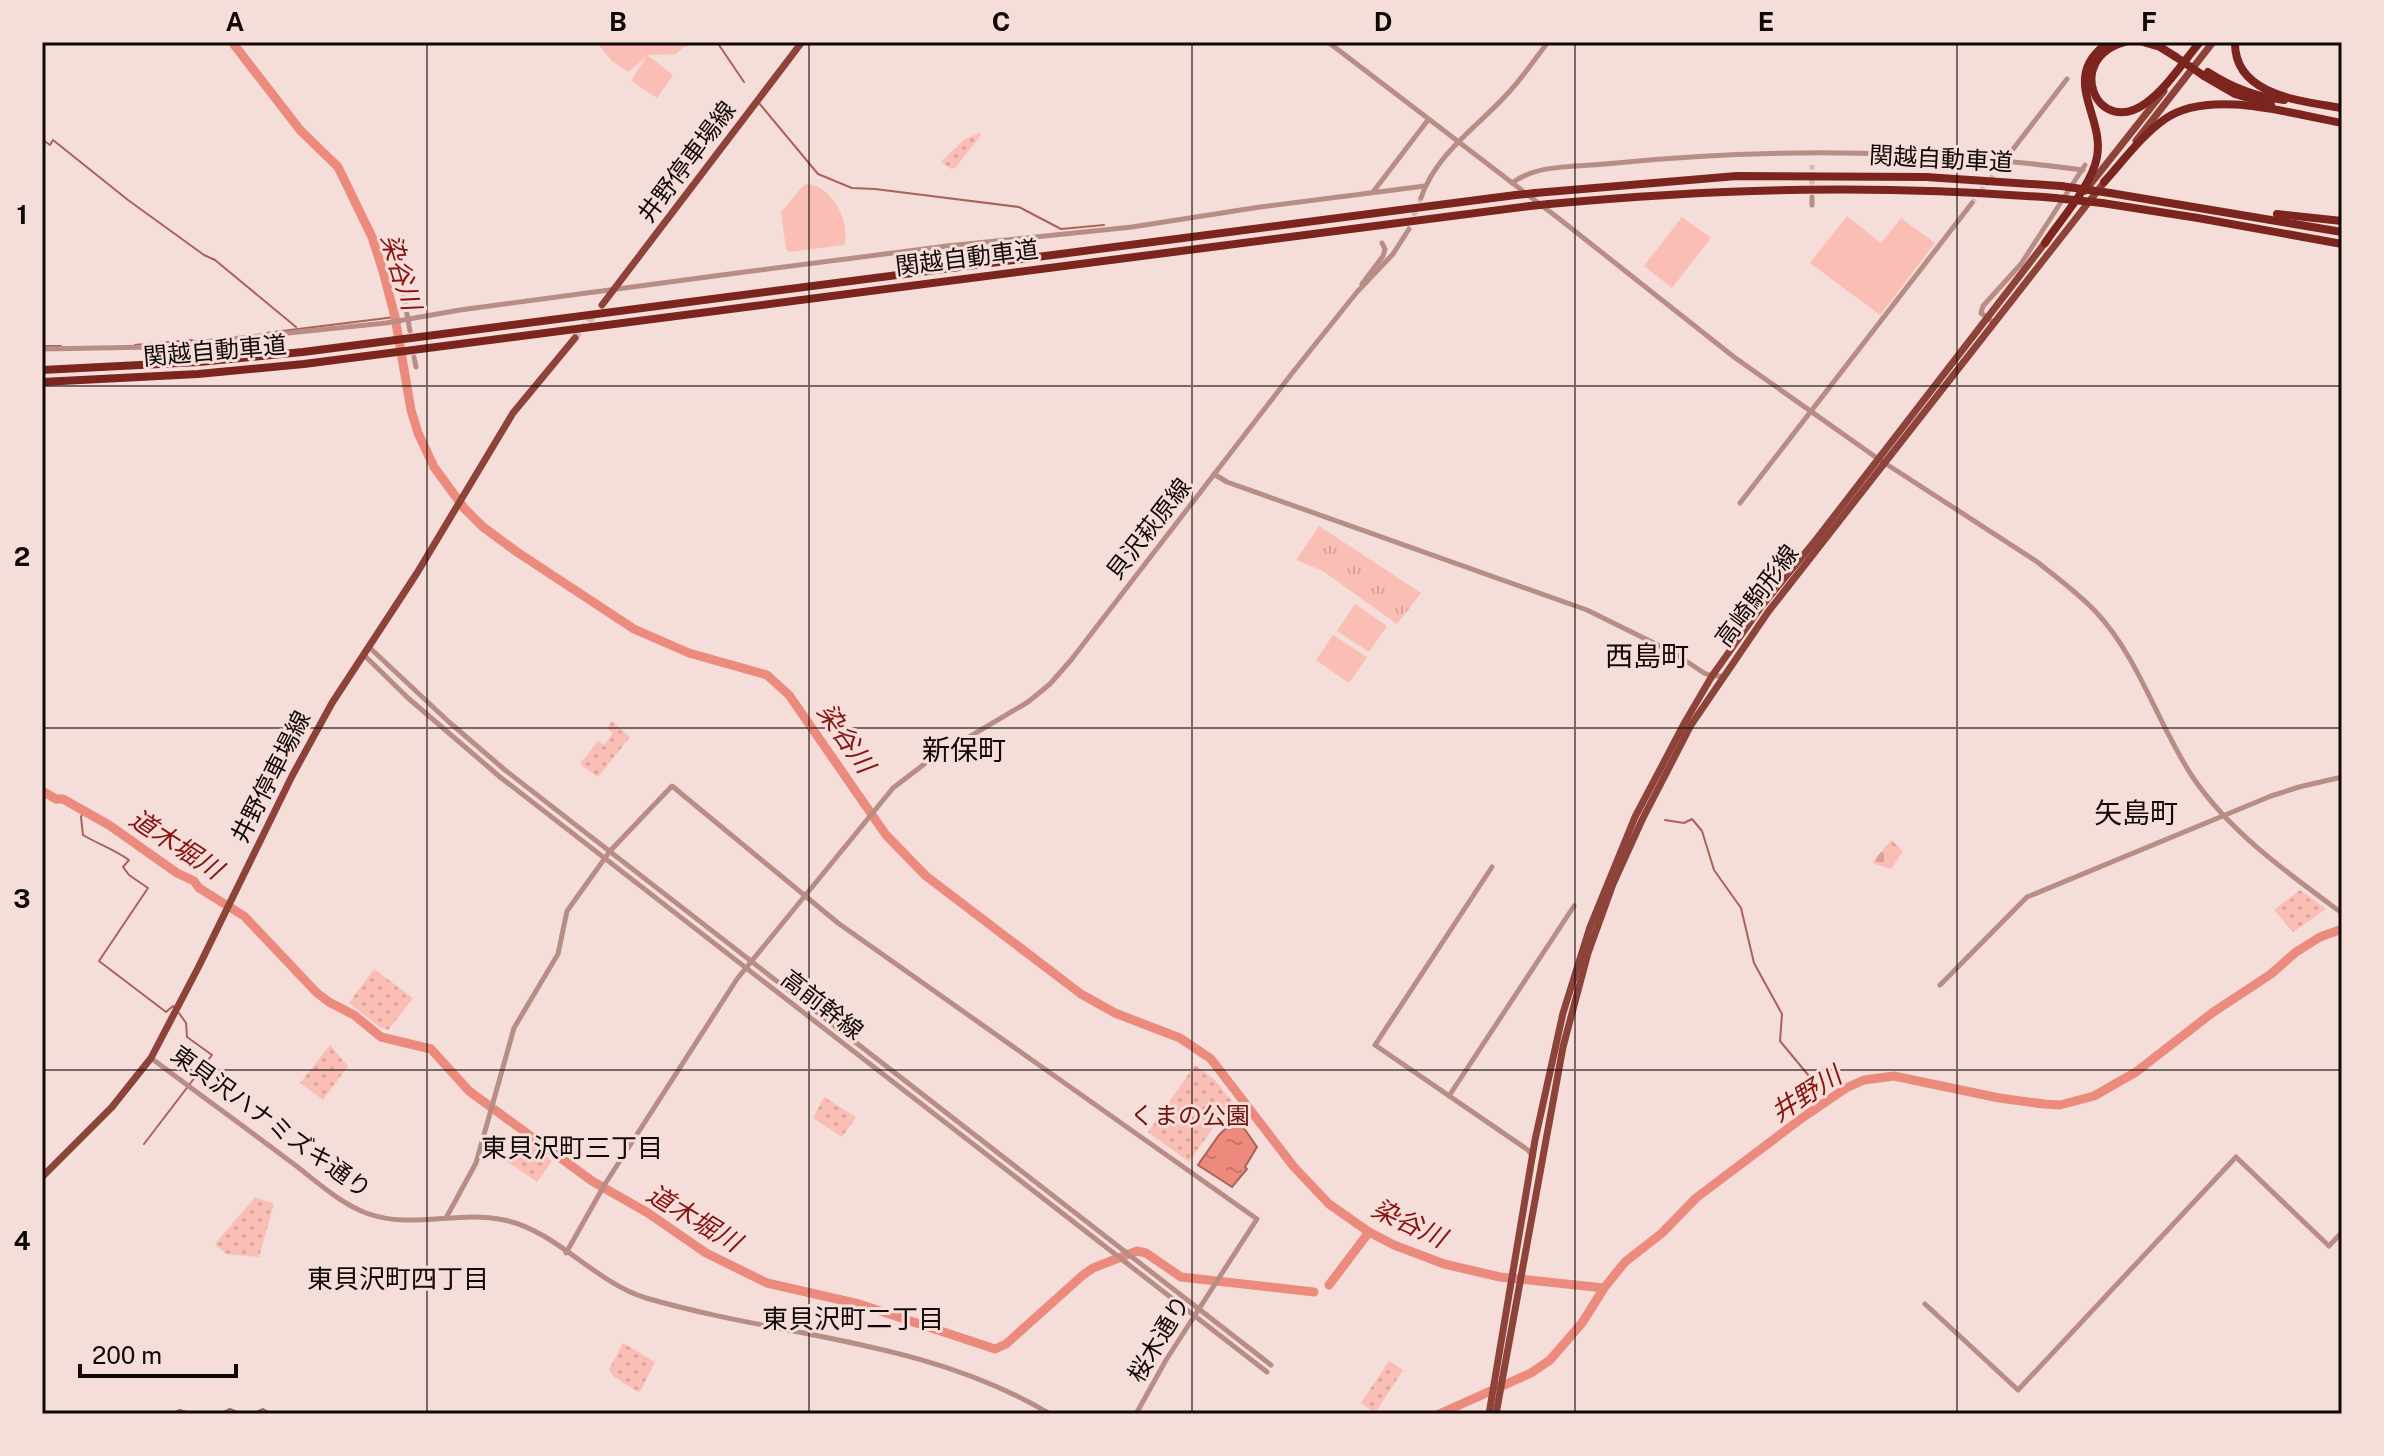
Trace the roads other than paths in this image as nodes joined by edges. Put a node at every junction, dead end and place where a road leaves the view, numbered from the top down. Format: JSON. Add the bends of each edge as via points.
{"nodes":[{"id":1,"x":802,"y":42,"type":"edge"},
{"id":2,"x":1328,"y":42,"type":"edge"},
{"id":3,"x":1548,"y":42,"type":"edge"},
{"id":4,"x":2109,"y":42,"type":"edge"},
{"id":5,"x":2125,"y":42,"type":"edge"},
{"id":6,"x":2143,"y":42,"type":"edge"},
{"id":7,"x":2161,"y":42,"type":"edge"},
{"id":8,"x":2201,"y":42,"type":"edge"},
{"id":9,"x":2213,"y":42,"type":"edge"},
{"id":10,"x":2235,"y":42,"type":"edge"},
{"id":11,"x":2178,"y":55,"type":"junction"},
{"id":12,"x":2206,"y":74,"type":"junction"},
{"id":13,"x":2067,"y":79,"type":"dead end"},
{"id":14,"x":2305,"y":101,"type":"junction"},
{"id":15,"x":2342,"y":108,"type":"edge"},
{"id":16,"x":2302,"y":115,"type":"junction"},
{"id":17,"x":1428,"y":120,"type":"junction"},
{"id":18,"x":2342,"y":123,"type":"edge"},
{"id":19,"x":1458,"y":143,"type":"junction"},
{"id":20,"x":1812,"y":155,"type":"junction"},
{"id":21,"x":2004,"y":159,"type":"junction"},
{"id":22,"x":1812,"y":165,"type":"tunnel mouth"},
{"id":23,"x":1997,"y":170,"type":"tunnel mouth"},
{"id":24,"x":2104,"y":182,"type":"junction"},
{"id":25,"x":1512,"y":183,"type":"junction"},
{"id":26,"x":1425,"y":186,"type":"junction"},
{"id":27,"x":1373,"y":193,"type":"junction"},
{"id":28,"x":1812,"y":197,"type":"tunnel mouth"},
{"id":29,"x":1421,"y":198,"type":"tunnel mouth"},
{"id":30,"x":1972,"y":203,"type":"tunnel mouth"},
{"id":31,"x":1812,"y":205,"type":"dead end"},
{"id":32,"x":2201,"y":206,"type":"junction"},
{"id":33,"x":2342,"y":221,"type":"edge"},
{"id":34,"x":1409,"y":229,"type":"tunnel mouth"},
{"id":35,"x":2342,"y":232,"type":"edge"},
{"id":36,"x":1382,"y":243,"type":"dead end"},
{"id":37,"x":2045,"y":243,"type":"junction"},
{"id":38,"x":2342,"y":245,"type":"edge"},
{"id":39,"x":615,"y":289,"type":"junction"},
{"id":40,"x":1357,"y":292,"type":"junction"},
{"id":41,"x":404,"y":297,"type":"dead end"},
{"id":42,"x":602,"y":305,"type":"tunnel mouth"},
{"id":43,"x":1990,"y":320,"type":"junction"},
{"id":44,"x":407,"y":321,"type":"junction"},
{"id":45,"x":409,"y":335,"type":"junction"},
{"id":46,"x":575,"y":338,"type":"tunnel mouth"},
{"id":47,"x":42,"y":349,"type":"edge"},
{"id":48,"x":412,"y":354,"type":"junction"},
{"id":49,"x":416,"y":367,"type":"dead end"},
{"id":50,"x":42,"y":370,"type":"edge"},
{"id":51,"x":42,"y":382,"type":"edge"},
{"id":52,"x":1809,"y":412,"type":"junction"},
{"id":53,"x":1880,"y":460,"type":"junction"},
{"id":54,"x":1214,"y":474,"type":"junction"},
{"id":55,"x":1740,"y":503,"type":"dead end"},
{"id":56,"x":370,"y":648,"type":"junction"},
{"id":57,"x":365,"y":656,"type":"junction"},
{"id":58,"x":1712,"y":676,"type":"junction"},
{"id":59,"x":1723,"y":676,"type":"junction"},
{"id":60,"x":2342,"y":777,"type":"edge"},
{"id":61,"x":2224,"y":816,"type":"junction"},
{"id":62,"x":610,"y":851,"type":"junction"},
{"id":63,"x":604,"y":858,"type":"junction"},
{"id":64,"x":1492,"y":867,"type":"dead end"},
{"id":65,"x":803,"y":896,"type":"junction"},
{"id":66,"x":1574,"y":906,"type":"dead end"},
{"id":67,"x":2340,"y":912,"type":"edge"},
{"id":68,"x":751,"y":960,"type":"junction"},
{"id":69,"x":745,"y":968,"type":"junction"},
{"id":70,"x":1940,"y":985,"type":"dead end"},
{"id":71,"x":151,"y":1058,"type":"junction"},
{"id":72,"x":1449,"y":1096,"type":"junction"},
{"id":73,"x":1533,"y":1157,"type":"junction"},
{"id":74,"x":42,"y":1177,"type":"edge"},
{"id":75,"x":446,"y":1218,"type":"junction"},
{"id":76,"x":2342,"y":1232,"type":"edge"},
{"id":77,"x":566,"y":1253,"type":"junction"},
{"id":78,"x":1518,"y":1268,"type":"junction"},
{"id":79,"x":1925,"y":1304,"type":"dead end"},
{"id":80,"x":1199,"y":1309,"type":"junction"},
{"id":81,"x":1194,"y":1316,"type":"junction"},
{"id":82,"x":1271,"y":1365,"type":"dead end"},
{"id":83,"x":1267,"y":1372,"type":"dead end"},
{"id":84,"x":1493,"y":1408,"type":"edge"},
{"id":85,"x":1050,"y":1414,"type":"edge"},
{"id":86,"x":1136,"y":1414,"type":"edge"},
{"id":87,"x":1496,"y":1414,"type":"edge"}],
"edges":[{"from":1,"to":39,"type":"main road","name":"井野停車場線"},
{"from":2,"to":17,"type":"street"},
{"from":3,"to":19,"type":"street","via":[[1510,92]]},
{"from":4,"to":37,"type":"highway","via":[[2093,56],[2085,79],[2097,159]]},
{"from":5,"to":8,"type":"highway","via":[[2103,53],[2091,81],[2099,103],[2120,112],[2138,108],[2155,95]]},
{"from":6,"to":11,"type":"highway"},
{"from":7,"to":11,"type":"highway"},
{"from":8,"to":37,"type":"main road","name":"高崎駒形線"},
{"from":9,"to":24,"type":"main road","name":"高崎駒形線"},
{"from":10,"to":14,"type":"highway","via":[[2237,62],[2253,82]]},
{"from":11,"to":12,"type":"highway","bridge":true},
{"from":12,"to":14,"type":"highway","via":[[2259,96]]},
{"from":12,"to":16,"type":"highway","via":[[2235,94]]},
{"from":13,"to":21,"type":"street"},
{"from":14,"to":15,"type":"highway"},
{"from":16,"to":18,"type":"highway"},
{"from":16,"to":24,"type":"highway","via":[[2226,105],[2181,111],[2154,127]]},
{"from":17,"to":19,"type":"street"},
{"from":17,"to":27,"type":"street"},
{"from":19,"to":25,"type":"street"},
{"from":19,"to":26,"type":"street"},
{"from":20,"to":21,"type":"street"},
{"from":20,"to":22,"type":"street"},
{"from":20,"to":25,"type":"street","via":[[1620,162],[1529,172]]},
{"from":21,"to":23,"type":"street"},
{"from":21,"to":43,"type":"street","via":[[2084,168],[2021,264],[1983,306],[1981,313]]},
{"from":24,"to":43,"type":"main road","name":"高崎駒形線"},
{"from":25,"to":52,"type":"street"},
{"from":26,"to":27,"type":"street"},
{"from":26,"to":29,"type":"street"},
{"from":27,"to":39,"type":"street"},
{"from":28,"to":31,"type":"street"},
{"from":30,"to":52,"type":"street"},
{"from":32,"to":33,"type":"highway"},
{"from":32,"to":35,"type":"highway","name":"関越自動車道"},
{"from":32,"to":45,"type":"highway","name":"関越自動車道","bridge":true,"via":[[2061,186],[1926,177],[1767,176],[1605,185]]},
{"from":34,"to":40,"type":"street","name":"貝沢萩原線"},
{"from":36,"to":40,"type":"street","via":[[1383,256]]},
{"from":37,"to":43,"type":"main road","name":"高崎駒形線"},
{"from":38,"to":48,"type":"highway","name":"関越自動車道","bridge":true,"via":[[2055,198],[1924,189],[1667,192]]},
{"from":39,"to":42,"type":"main road","name":"井野停車場線"},
{"from":39,"to":44,"type":"street"},
{"from":40,"to":54,"type":"street","name":"貝沢萩原線"},
{"from":41,"to":44,"type":"street"},
{"from":43,"to":53,"type":"main road","name":"高崎駒形線"},
{"from":44,"to":45,"type":"street"},
{"from":44,"to":47,"type":"street","via":[[153,347]]},
{"from":45,"to":50,"type":"highway","name":"関越自動車道","via":[[199,362]]},
{"from":46,"to":56,"type":"main road","name":"井野停車場線","via":[[513,413]]},
{"from":48,"to":49,"type":"street"},
{"from":48,"to":51,"type":"highway","name":"関越自動車道"},
{"from":52,"to":53,"type":"street"},
{"from":52,"to":55,"type":"street"},
{"from":53,"to":58,"type":"main road","name":"高崎駒形線"},
{"from":53,"to":59,"type":"main road","name":"高崎駒形線"},
{"from":53,"to":61,"type":"street","via":[[2036,561],[2096,612],[2130,661],[2187,768]]},
{"from":54,"to":58,"type":"street","via":[[1600,615]]},
{"from":54,"to":65,"type":"street","name":"貝沢萩原線","via":[[1050,684],[893,788]]},
{"from":56,"to":57,"type":"main road","name":"井野停車場線"},
{"from":56,"to":62,"type":"street","name":"高前幹線","via":[[505,770]]},
{"from":57,"to":63,"type":"street","name":"高前幹線","via":[[500,777]]},
{"from":57,"to":71,"type":"main road","name":"井野停車場線","via":[[292,776]]},
{"from":58,"to":59,"type":"street"},
{"from":58,"to":73,"type":"main road","name":"高崎駒形線","via":[[1656,775],[1607,881],[1563,1013]]},
{"from":59,"to":78,"type":"main road","name":"高崎駒形線","via":[[1642,820],[1588,953],[1559,1065]]},
{"from":60,"to":61,"type":"street"},
{"from":61,"to":67,"type":"street"},
{"from":61,"to":70,"type":"street","via":[[2027,897]]},
{"from":62,"to":63,"type":"street"},
{"from":62,"to":65,"type":"street","via":[[672,786]]},
{"from":62,"to":68,"type":"street","name":"高前幹線"},
{"from":63,"to":69,"type":"street","name":"高前幹線"},
{"from":63,"to":75,"type":"street","via":[[567,911],[558,954],[518,1021],[476,1163]]},
{"from":64,"to":72,"type":"street","via":[[1375,1045]]},
{"from":65,"to":68,"type":"street","name":"貝沢萩原線"},
{"from":65,"to":80,"type":"street","name":"桜木通り","via":[[1257,1219]]},
{"from":66,"to":72,"type":"street"},
{"from":68,"to":69,"type":"street","name":"貝沢萩原線"},
{"from":68,"to":80,"type":"street","name":"高前幹線"},
{"from":69,"to":77,"type":"street","name":"貝沢萩原線"},
{"from":69,"to":81,"type":"street","name":"高前幹線"},
{"from":71,"to":74,"type":"main road","name":"井野停車場線","via":[[112,1107]]},
{"from":71,"to":75,"type":"street","name":"東貝沢ハナミズキ通り","via":[[352,1207],[402,1221]]},
{"from":72,"to":73,"type":"street"},
{"from":73,"to":78,"type":"main road","name":"高崎駒形線"},
{"from":75,"to":77,"type":"street","name":"東貝沢ハナミズキ通り","via":[[507,1220]]},
{"from":76,"to":79,"type":"street","via":[[2329,1246],[2236,1157],[2018,1390]]},
{"from":77,"to":85,"type":"street","name":"東貝沢ハナミズキ通り","via":[[647,1298],[935,1362]]},
{"from":78,"to":84,"type":"main road"},
{"from":80,"to":81,"type":"street","name":"桜木通り"},
{"from":80,"to":82,"type":"street","name":"高前幹線"},
{"from":81,"to":83,"type":"street","name":"高前幹線"},
{"from":81,"to":86,"type":"street","name":"桜木通り"},
{"from":84,"to":87,"type":"main road"}]}
